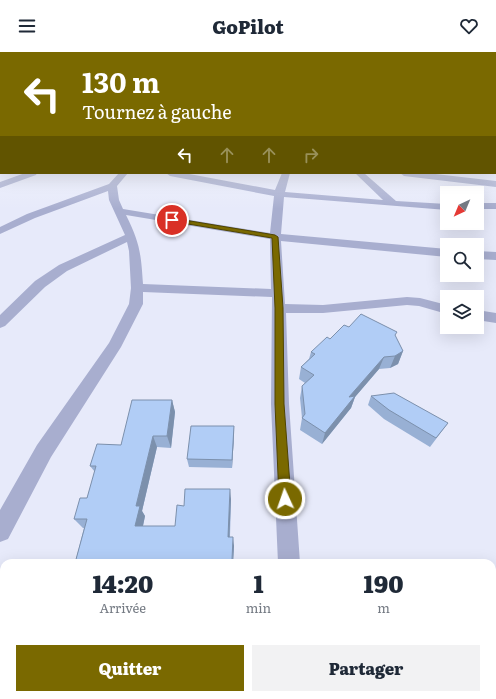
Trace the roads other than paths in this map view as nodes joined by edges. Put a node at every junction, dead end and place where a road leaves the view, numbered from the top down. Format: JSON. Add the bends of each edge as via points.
{"nodes":[{"id":1,"x":30,"y":174,"type":"edge"},
{"id":2,"x":123,"y":174,"type":"edge"},
{"id":3,"x":175,"y":174,"type":"edge"},
{"id":4,"x":286,"y":174,"type":"edge"},
{"id":5,"x":360,"y":174,"type":"edge"},
{"id":6,"x":417,"y":174,"type":"edge"},
{"id":7,"x":496,"y":184,"type":"edge"},
{"id":8,"x":0,"y":185,"type":"edge"},
{"id":9,"x":112,"y":186,"type":"junction"},
{"id":10,"x":279,"y":194,"type":"junction"},
{"id":11,"x":393,"y":204,"type":"junction"},
{"id":12,"x":484,"y":206,"type":"edge"},
{"id":13,"x":496,"y":206,"type":"edge"},
{"id":14,"x":440,"y":207,"type":"edge"},
{"id":15,"x":119,"y":210,"type":"junction"},
{"id":16,"x":0,"y":231,"type":"edge"},
{"id":17,"x":131,"y":236,"type":"junction"},
{"id":18,"x":275,"y":237,"type":"junction"},
{"id":19,"x":440,"y":252,"type":"edge"},
{"id":20,"x":484,"y":255,"type":"edge"},
{"id":21,"x":496,"y":256,"type":"edge"},
{"id":22,"x":137,"y":288,"type":"junction"},
{"id":23,"x":278,"y":300,"type":"junction"},
{"id":24,"x":440,"y":308,"type":"edge"},
{"id":25,"x":484,"y":316,"type":"edge"},
{"id":26,"x":496,"y":318,"type":"edge"},
{"id":27,"x":0,"y":323,"type":"edge"},
{"id":28,"x":0,"y":530,"type":"edge"},
{"id":29,"x":289,"y":559,"type":"edge"}],
"edges":[{"from":1,"to":8,"type":"street"},
{"from":2,"to":9,"type":"street"},
{"from":3,"to":10,"type":"street"},
{"from":4,"to":10,"type":"street"},
{"from":5,"to":11,"type":"street"},
{"from":6,"to":7,"type":"street"},
{"from":9,"to":15,"type":"street"},
{"from":9,"to":16,"type":"street","via":[[38,213]]},
{"from":10,"to":11,"type":"street"},
{"from":10,"to":18,"type":"street"},
{"from":11,"to":14,"type":"street"},
{"from":12,"to":13,"type":"street"},
{"from":15,"to":17,"type":"street"},
{"from":15,"to":18,"type":"street"},
{"from":17,"to":22,"type":"street","via":[[135,251]]},
{"from":17,"to":27,"type":"street","via":[[63,268],[40,284]]},
{"from":18,"to":19,"type":"street"},
{"from":18,"to":23,"type":"street"},
{"from":20,"to":21,"type":"street"},
{"from":22,"to":23,"type":"street"},
{"from":22,"to":28,"type":"street","via":[[136,304],[114,347],[44,451]]},
{"from":23,"to":24,"type":"street","via":[[322,309],[407,301]]},
{"from":23,"to":29,"type":"street","via":[[280,404]]},
{"from":25,"to":26,"type":"street"}]}
